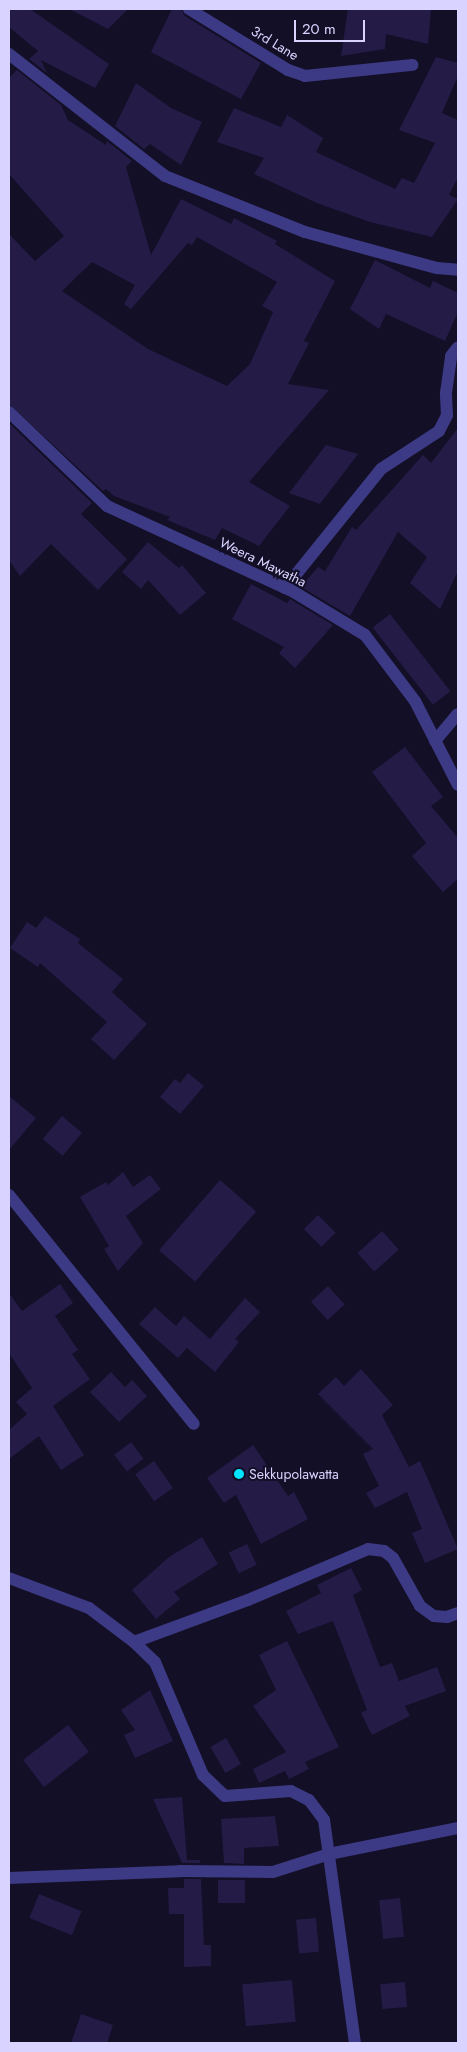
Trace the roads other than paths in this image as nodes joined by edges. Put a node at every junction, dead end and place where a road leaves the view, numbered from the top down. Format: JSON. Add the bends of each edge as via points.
{"nodes":[{"id":1,"x":189,"y":9,"type":"edge"},
{"id":2,"x":9,"y":54,"type":"edge"},
{"id":3,"x":412,"y":64,"type":"dead end"},
{"id":4,"x":458,"y":270,"type":"edge"},
{"id":5,"x":458,"y":347,"type":"edge"},
{"id":6,"x":9,"y":412,"type":"edge"},
{"id":7,"x":285,"y":588,"type":"junction"},
{"id":8,"x":458,"y":714,"type":"edge"},
{"id":9,"x":435,"y":741,"type":"junction"},
{"id":10,"x":458,"y":785,"type":"edge"},
{"id":11,"x":9,"y":1195,"type":"edge"},
{"id":12,"x":194,"y":1424,"type":"dead end"},
{"id":13,"x":9,"y":1578,"type":"edge"},
{"id":14,"x":458,"y":1612,"type":"edge"},
{"id":15,"x":134,"y":1642,"type":"junction"},
{"id":16,"x":458,"y":1828,"type":"edge"},
{"id":17,"x":328,"y":1854,"type":"junction"},
{"id":18,"x":9,"y":1878,"type":"edge"},
{"id":19,"x":355,"y":2043,"type":"edge"}],
"edges":[{"from":1,"to":3,"type":"street","name":"3rd Lane","via":[[288,70],[305,76]]},
{"from":2,"to":4,"type":"street","via":[[165,176],[305,232],[437,268]]},
{"from":5,"to":7,"type":"street","via":[[451,356],[447,415],[439,431],[381,469]]},
{"from":6,"to":7,"type":"street","name":"Weera Mawatha","via":[[107,506]]},
{"from":7,"to":9,"type":"street","name":"Weera Mawatha","via":[[364,635],[415,701]]},
{"from":8,"to":9,"type":"street"},
{"from":9,"to":10,"type":"street","name":"Weera Mawatha"},
{"from":11,"to":12,"type":"street"},
{"from":13,"to":15,"type":"street","via":[[90,1608]]},
{"from":14,"to":15,"type":"street","via":[[447,1617],[434,1616],[420,1606],[393,1558],[384,1551],[368,1549],[248,1600]]},
{"from":15,"to":17,"type":"street","via":[[155,1662],[203,1776],[225,1796],[291,1791],[309,1800],[324,1820]]},
{"from":16,"to":17,"type":"street"},
{"from":17,"to":18,"type":"street","via":[[272,1872],[180,1871]]},
{"from":17,"to":19,"type":"street"}]}
